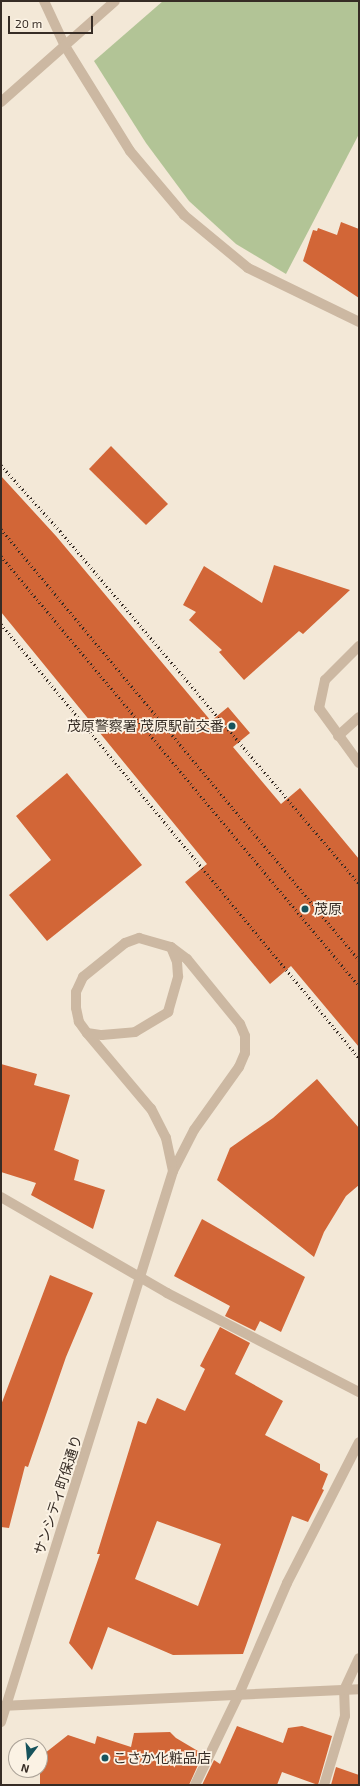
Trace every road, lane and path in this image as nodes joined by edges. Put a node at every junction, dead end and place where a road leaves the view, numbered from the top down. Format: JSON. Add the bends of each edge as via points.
{"nodes":[{"id":1,"x":44,"y":1,"type":"edge"},
{"id":2,"x":115,"y":1,"type":"edge"},
{"id":3,"x":65,"y":46,"type":"junction"},
{"id":4,"x":1,"y":102,"type":"edge"},
{"id":5,"x":359,"y":322,"type":"edge"},
{"id":6,"x":359,"y":646,"type":"edge"},
{"id":7,"x":359,"y":717,"type":"edge"},
{"id":8,"x":338,"y":736,"type":"junction"},
{"id":9,"x":359,"y":763,"type":"edge"},
{"id":10,"x":171,"y":947,"type":"junction"},
{"id":11,"x":87,"y":1033,"type":"junction"},
{"id":12,"x":173,"y":1171,"type":"junction"},
{"id":13,"x":1,"y":1197,"type":"edge"},
{"id":14,"x":142,"y":1277,"type":"junction"},
{"id":15,"x":359,"y":1392,"type":"edge"},
{"id":16,"x":359,"y":1442,"type":"edge"},
{"id":17,"x":359,"y":1658,"type":"edge"},
{"id":18,"x":359,"y":1689,"type":"edge"},
{"id":19,"x":344,"y":1690,"type":"junction"},
{"id":20,"x":239,"y":1694,"type":"junction"},
{"id":21,"x":4,"y":1706,"type":"edge"},
{"id":22,"x":1,"y":1722,"type":"edge"},
{"id":23,"x":195,"y":1785,"type":"edge"},
{"id":24,"x":324,"y":1785,"type":"edge"}],
"edges":[{"from":1,"to":3,"type":"street"},
{"from":2,"to":3,"type":"street"},
{"from":3,"to":4,"type":"street"},
{"from":3,"to":5,"type":"street","via":[[130,151],[184,215],[248,268]]},
{"from":6,"to":8,"type":"street","via":[[333,669],[325,680],[320,695],[319,708]]},
{"from":7,"to":8,"type":"street"},
{"from":8,"to":9,"type":"street"},
{"from":10,"to":11,"type":"street","via":[[177,962],[178,976],[168,1012],[135,1032],[102,1035]]},
{"from":10,"to":11,"type":"street","via":[[138,938],[125,943],[83,977],[76,992],[76,1008],[79,1022]]},
{"from":10,"to":12,"type":"street","name":"サンシティ町保通り","via":[[187,958],[240,1024],[245,1036],[245,1053],[239,1067],[194,1130]]},
{"from":11,"to":12,"type":"street","via":[[151,1109],[166,1138]]},
{"from":12,"to":14,"type":"street","name":"サンシティ町保通り"},
{"from":13,"to":14,"type":"street"},
{"from":14,"to":15,"type":"street"},
{"from":14,"to":21,"type":"street","name":"サンシティ町保通り"},
{"from":16,"to":20,"type":"street","via":[[287,1583]]},
{"from":17,"to":19,"type":"street"},
{"from":18,"to":19,"type":"street"},
{"from":19,"to":20,"type":"street"},
{"from":19,"to":24,"type":"street","via":[[345,1716]]},
{"from":20,"to":21,"type":"street"},
{"from":20,"to":23,"type":"street"},
{"from":21,"to":22,"type":"street","name":"サンシティ町保通り"}]}
